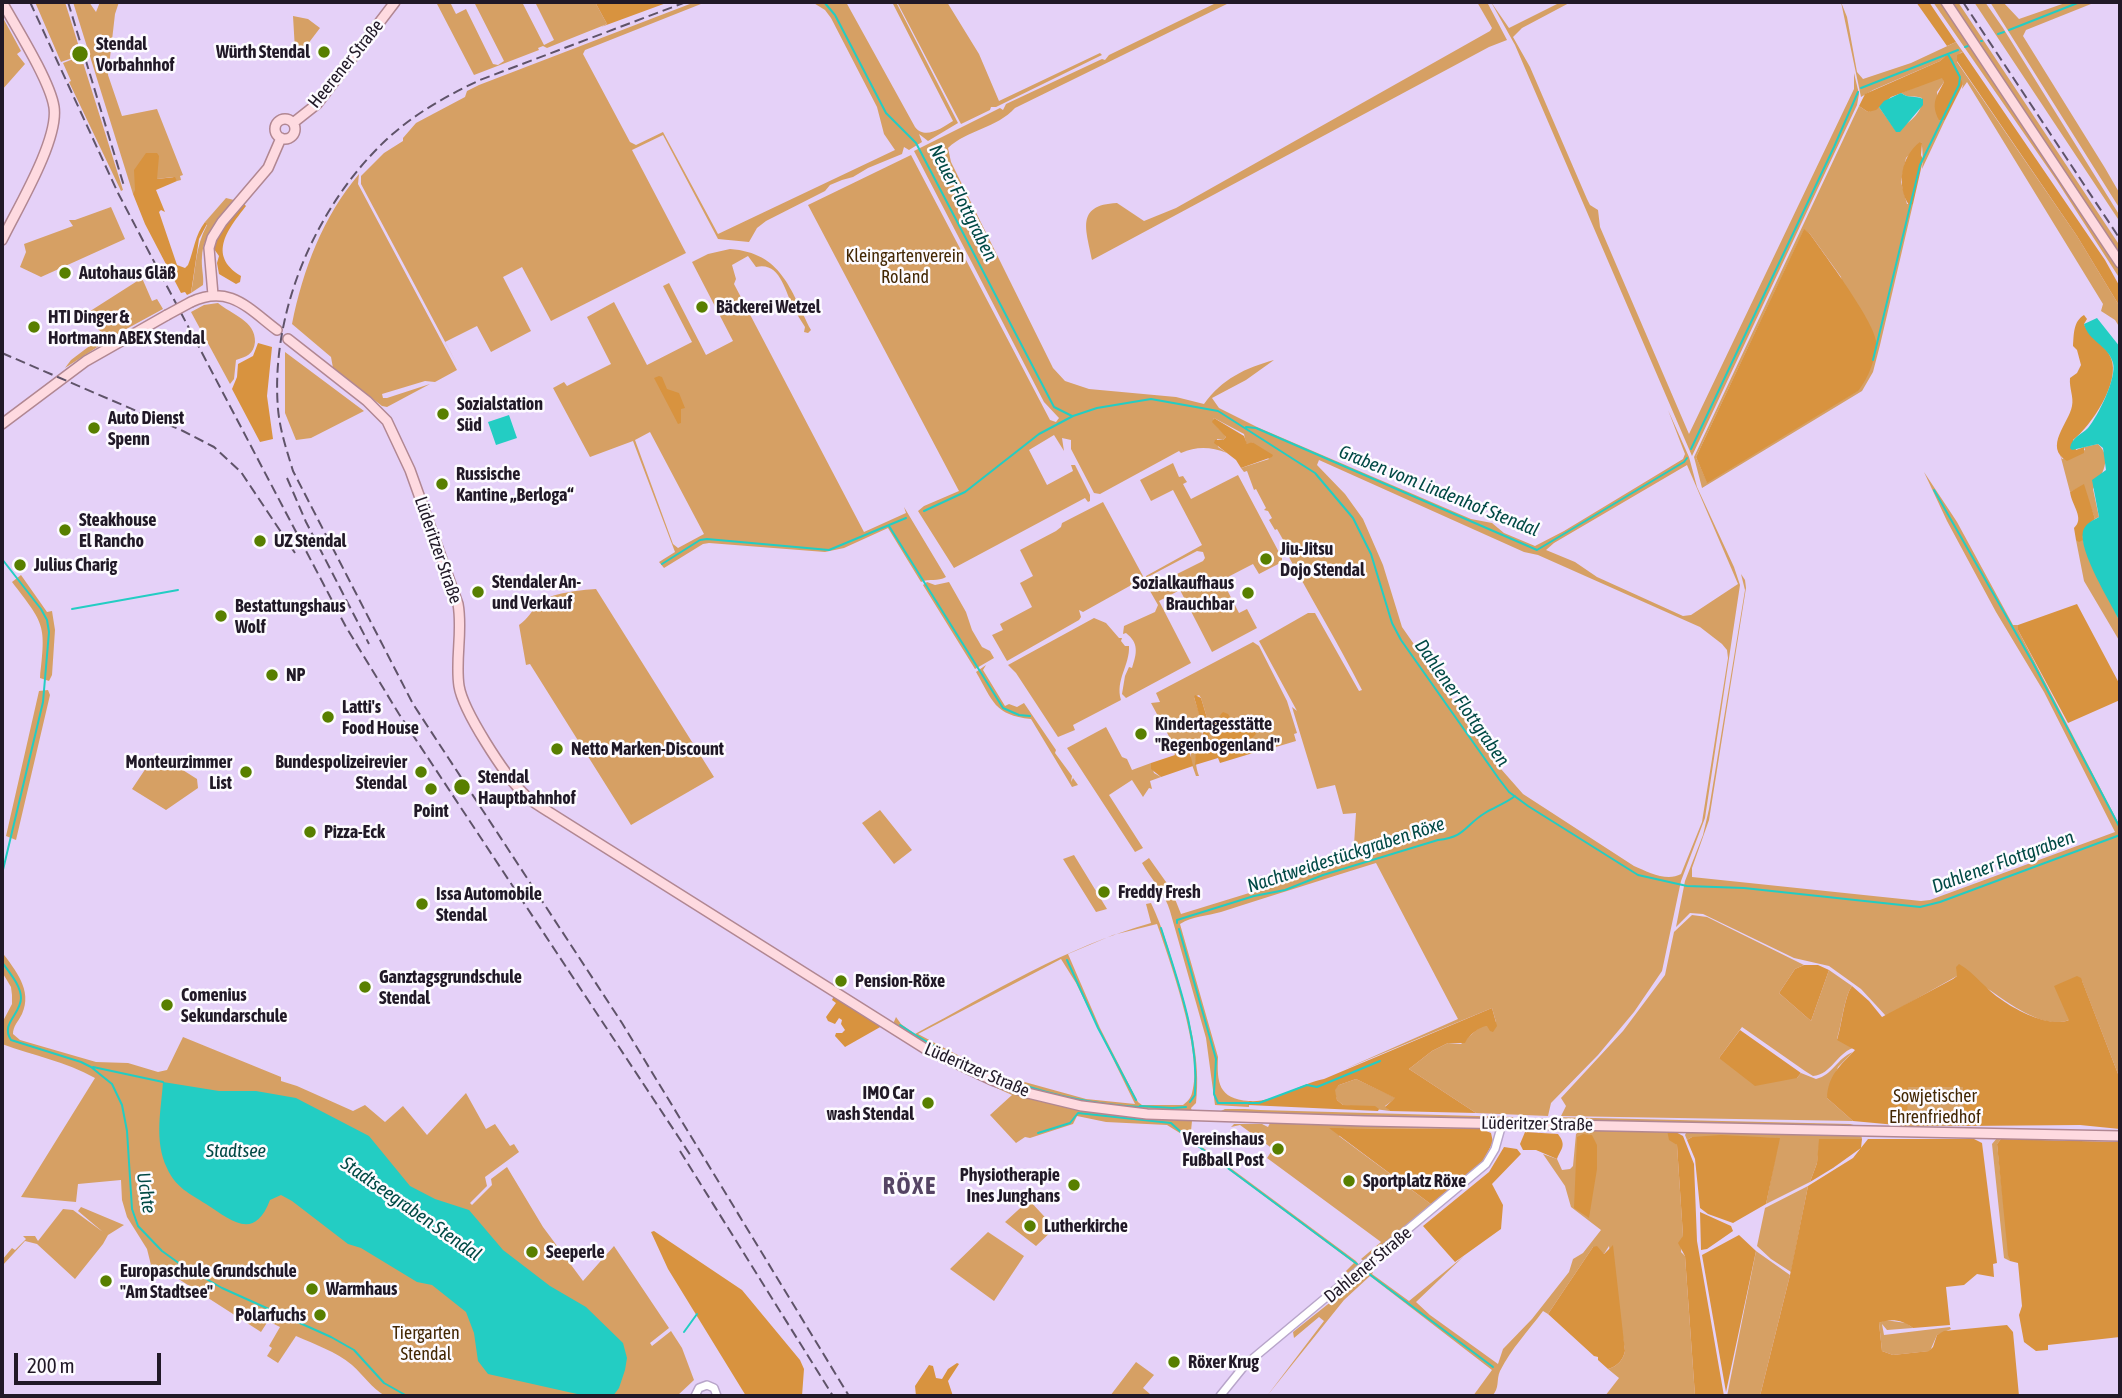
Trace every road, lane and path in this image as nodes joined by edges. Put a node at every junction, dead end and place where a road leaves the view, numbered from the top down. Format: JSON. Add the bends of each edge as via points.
{"nodes":[{"id":1,"x":2,"y":2,"type":"edge"},
{"id":2,"x":396,"y":2,"type":"edge"},
{"id":3,"x":1946,"y":2,"type":"edge"},
{"id":4,"x":293,"y":123,"type":"junction"},
{"id":5,"x":281,"y":138,"type":"junction"},
{"id":6,"x":2,"y":240,"type":"edge"},
{"id":7,"x":2120,"y":263,"type":"edge"},
{"id":8,"x":212,"y":295,"type":"junction"},
{"id":9,"x":276,"y":330,"type":"dead end"},
{"id":10,"x":288,"y":338,"type":"dead end"},
{"id":11,"x":2,"y":424,"type":"edge"},
{"id":12,"x":1502,"y":1124,"type":"junction"},
{"id":13,"x":2120,"y":1136,"type":"edge"},
{"id":14,"x":695,"y":1396,"type":"edge"},
{"id":15,"x":717,"y":1396,"type":"edge"},
{"id":16,"x":1220,"y":1396,"type":"edge"}],
"edges":[{"from":1,"to":6,"type":"main road","via":[[53,100],[55,118],[41,160]]},
{"from":2,"to":4,"type":"main road","name":"Heerener Straße","via":[[317,104]]},
{"from":3,"to":7,"type":"main road"},
{"from":4,"to":5,"type":"main road","via":[[291,136]]},
{"from":4,"to":5,"type":"main road","via":[[278,122],[275,130]]},
{"from":5,"to":8,"type":"main road","via":[[268,167],[212,238]]},
{"from":8,"to":9,"type":"main road","via":[[237,300]]},
{"from":8,"to":11,"type":"main road","bridge":true,"via":[[191,302],[78,366]]},
{"from":10,"to":12,"type":"main road","name":"Lüderitzer Straße","via":[[374,407],[393,430],[458,604],[459,681],[464,702],[517,787],[549,813],[910,1040],[1028,1093],[1147,1115]]},
{"from":12,"to":13,"type":"main road","name":"Lüderitzer Straße"},
{"from":12,"to":16,"type":"street","name":"Dahlener Straße","via":[[1495,1149],[1470,1180],[1245,1365]]},
{"from":14,"to":15,"type":"street","via":[[706,1385],[714,1388]]}]}
